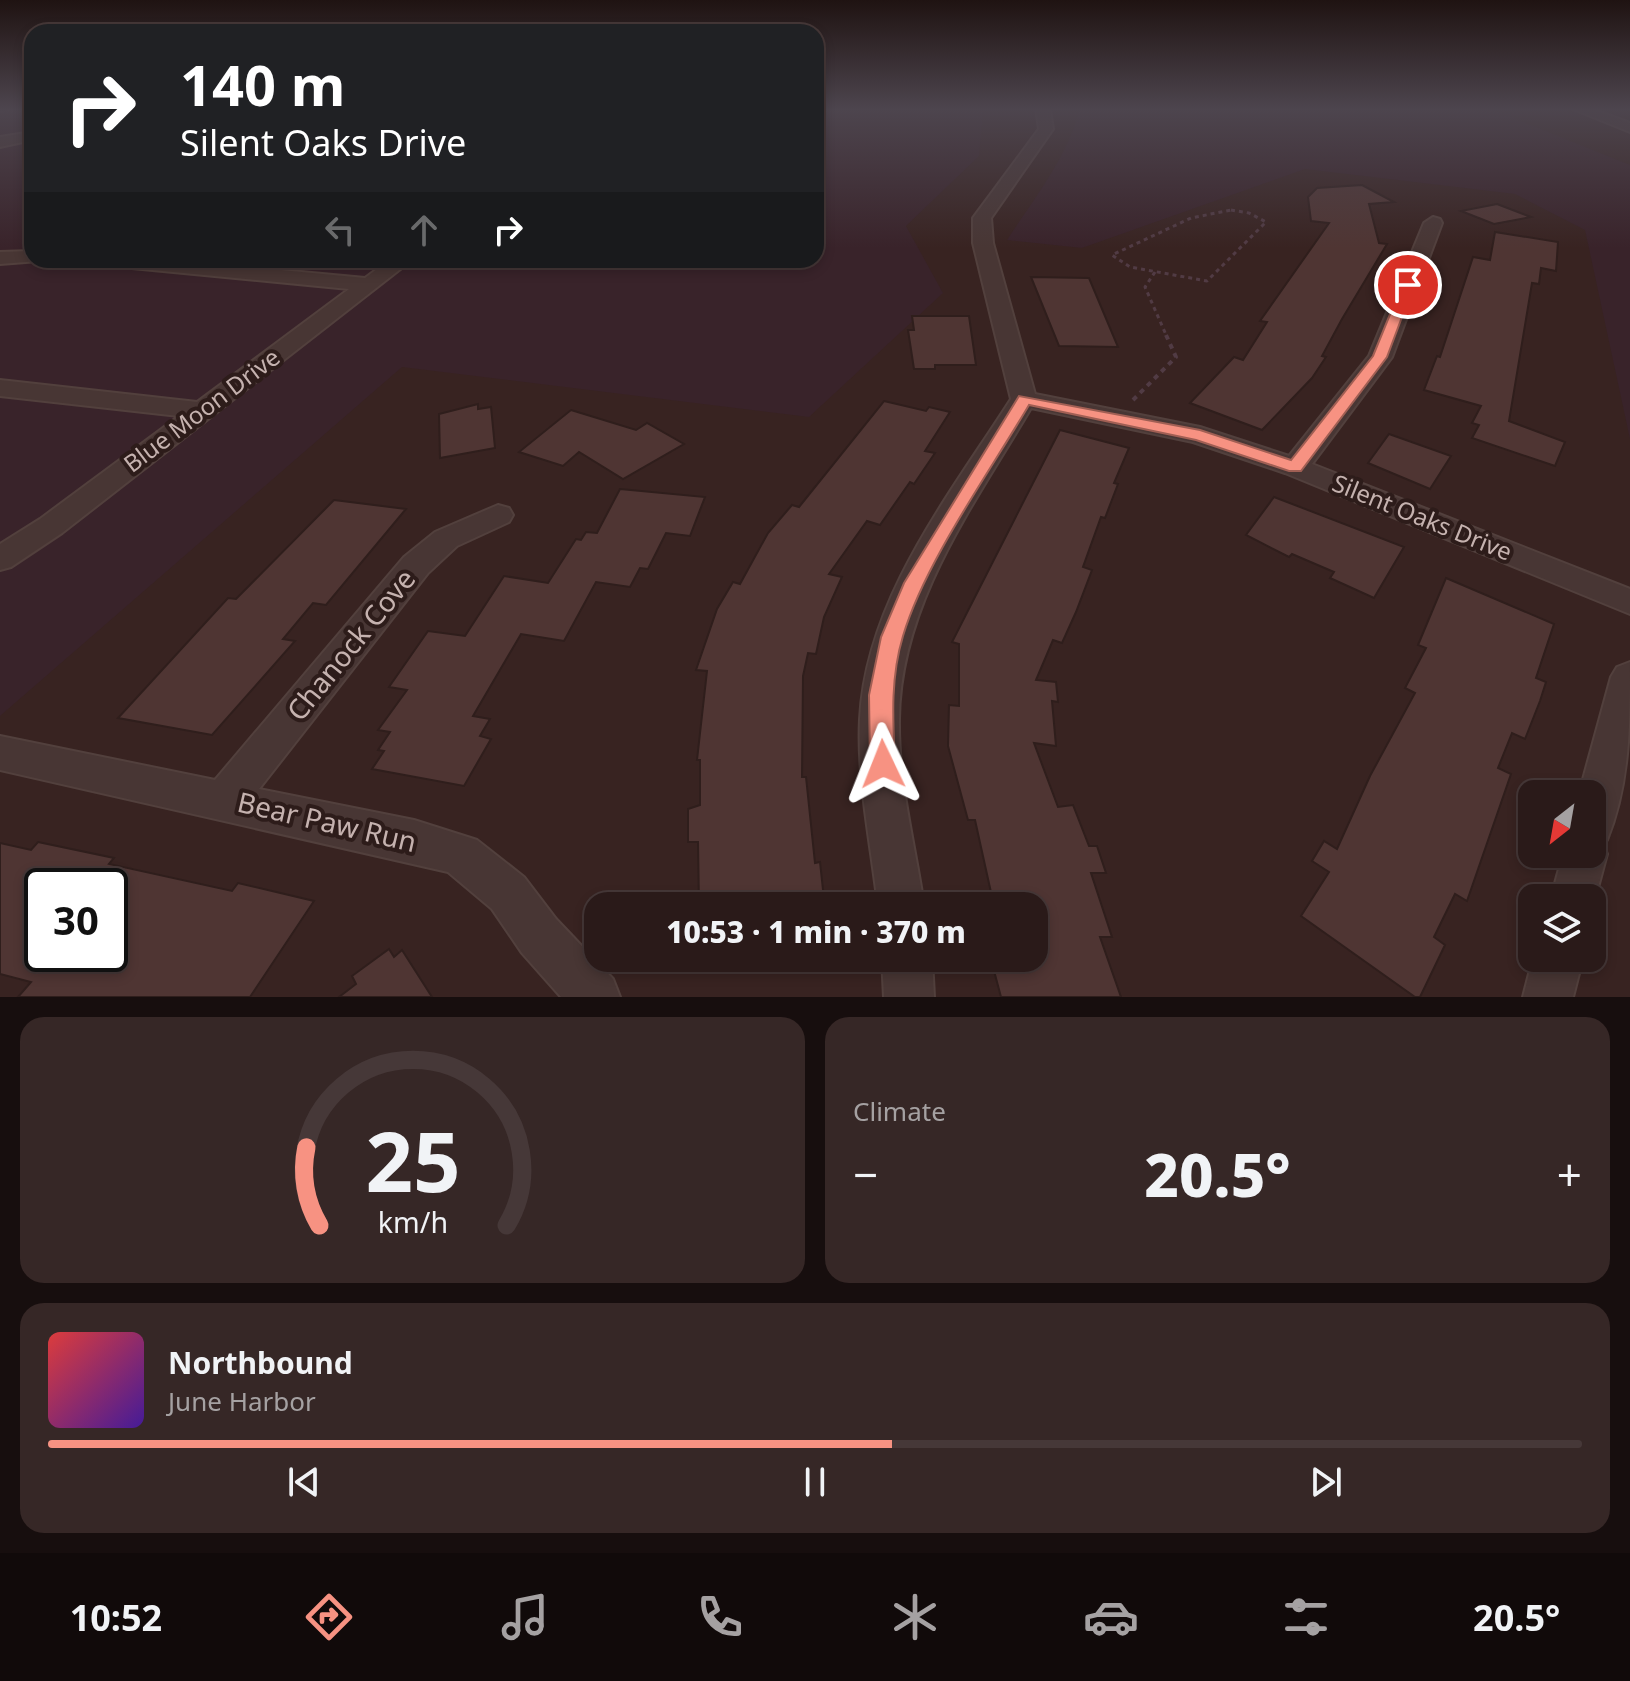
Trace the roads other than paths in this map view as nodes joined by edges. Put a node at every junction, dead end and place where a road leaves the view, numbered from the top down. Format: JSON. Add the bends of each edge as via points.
{"nodes":[{"id":1,"x":1027,"y":156,"type":"edge"},
{"id":2,"x":1433,"y":223,"type":"dead end"},
{"id":3,"x":24,"y":257,"type":"edge"},
{"id":4,"x":0,"y":258,"type":"edge"},
{"id":5,"x":194,"y":268,"type":"edge"},
{"id":6,"x":391,"y":268,"type":"edge"},
{"id":7,"x":369,"y":285,"type":"junction"},
{"id":8,"x":0,"y":388,"type":"edge"},
{"id":9,"x":1024,"y":399,"type":"junction"},
{"id":10,"x":203,"y":411,"type":"junction"},
{"id":11,"x":1295,"y":467,"type":"junction"},
{"id":12,"x":498,"y":515,"type":"dead end"},
{"id":13,"x":0,"y":559,"type":"edge"},
{"id":14,"x":1630,"y":602,"type":"edge"},
{"id":15,"x":1630,"y":677,"type":"edge"},
{"id":16,"x":0,"y":753,"type":"edge"},
{"id":17,"x":1604,"y":780,"type":"edge"},
{"id":18,"x":225,"y":799,"type":"junction"},
{"id":19,"x":899,"y":892,"type":"edge"},
{"id":20,"x":908,"y":972,"type":"edge"},
{"id":21,"x":1554,"y":972,"type":"edge"},
{"id":22,"x":595,"y":997,"type":"edge"},
{"id":23,"x":909,"y":997,"type":"edge"},
{"id":24,"x":1548,"y":997,"type":"edge"}],
"edges":[{"from":1,"to":9,"type":"street","via":[[982,218],[983,243]]},
{"from":2,"to":11,"type":"street","via":[[1380,357]]},
{"from":3,"to":4,"type":"street"},
{"from":5,"to":7,"type":"street"},
{"from":6,"to":7,"type":"street","name":"Blue Moon Drive"},
{"from":7,"to":10,"type":"street","name":"Blue Moon Drive"},
{"from":8,"to":10,"type":"street"},
{"from":9,"to":11,"type":"street","name":"Silent Oaks Drive","via":[[1200,435]]},
{"from":9,"to":19,"type":"street","via":[[914,583],[892,637],[880,695]]},
{"from":10,"to":13,"type":"street","name":"Blue Moon Drive"},
{"from":11,"to":14,"type":"street","name":"Silent Oaks Drive"},
{"from":12,"to":18,"type":"street","name":"Chanock Cove","via":[[446,539],[416,565]]},
{"from":15,"to":17,"type":"street"},
{"from":16,"to":18,"type":"street","name":"Bear Paw Run"},
{"from":18,"to":22,"type":"street","name":"Bear Paw Run","via":[[461,855],[508,893]]},
{"from":20,"to":23,"type":"street"},
{"from":21,"to":24,"type":"street"}]}
